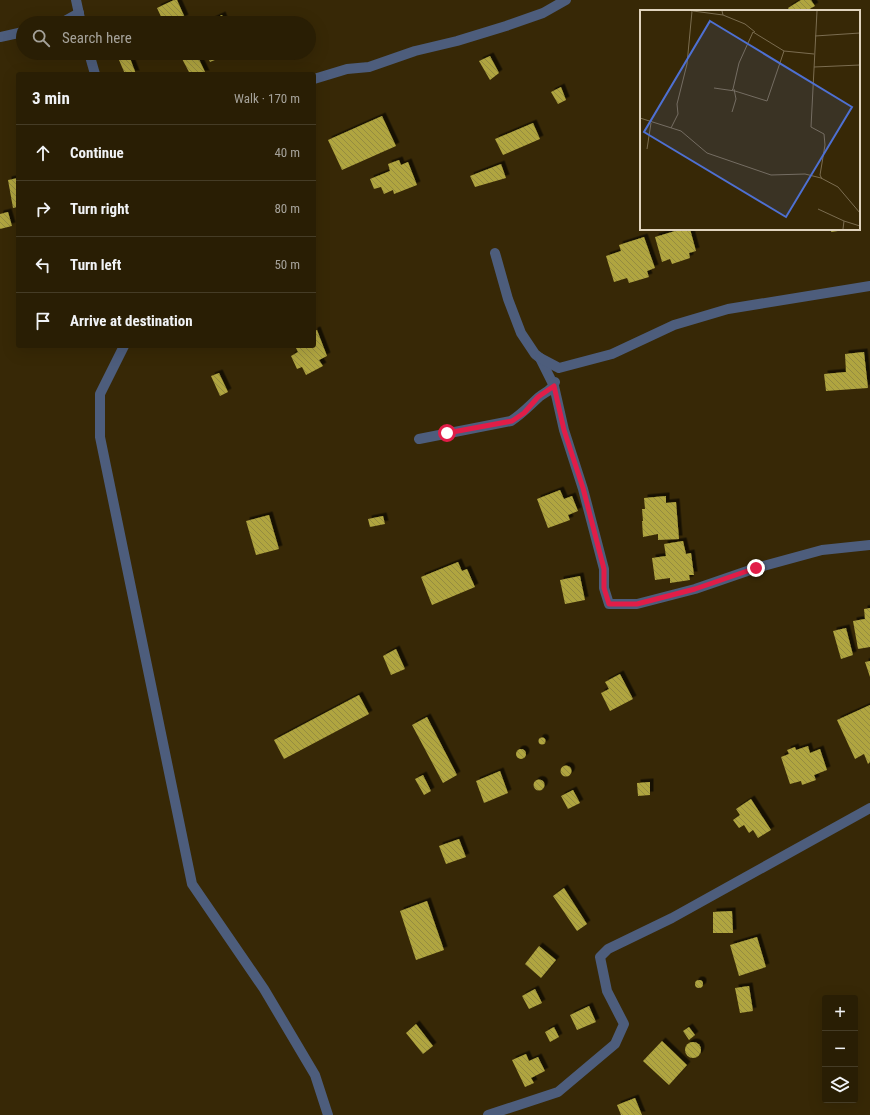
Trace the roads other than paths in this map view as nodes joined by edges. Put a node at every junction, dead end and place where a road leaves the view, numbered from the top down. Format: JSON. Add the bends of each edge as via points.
{"nodes":[{"id":1,"x":76,"y":0,"type":"edge"},
{"id":2,"x":566,"y":0,"type":"edge"},
{"id":3,"x":80,"y":16,"type":"edge"},
{"id":4,"x":16,"y":34,"type":"edge"},
{"id":5,"x":0,"y":37,"type":"edge"},
{"id":6,"x":91,"y":60,"type":"edge"},
{"id":7,"x":94,"y":72,"type":"edge"},
{"id":8,"x":316,"y":77,"type":"edge"},
{"id":9,"x":495,"y":253,"type":"dead end"},
{"id":10,"x":870,"y":286,"type":"edge"},
{"id":11,"x":123,"y":348,"type":"edge"},
{"id":12,"x":540,"y":358,"type":"junction"},
{"id":13,"x":559,"y":368,"type":"junction"},
{"id":14,"x":554,"y":386,"type":"junction"},
{"id":15,"x":419,"y":439,"type":"dead end"},
{"id":16,"x":870,"y":545,"type":"edge"},
{"id":17,"x":870,"y":808,"type":"edge"},
{"id":18,"x":328,"y":1115,"type":"edge"},
{"id":19,"x":488,"y":1115,"type":"edge"}],
"edges":[{"from":1,"to":3,"type":"street"},
{"from":2,"to":8,"type":"street","via":[[543,13],[499,28],[369,67],[347,69]]},
{"from":4,"to":5,"type":"street"},
{"from":6,"to":7,"type":"street"},
{"from":9,"to":12,"type":"street","via":[[508,299],[522,333]]},
{"from":10,"to":13,"type":"street","via":[[728,309],[674,325],[612,354]]},
{"from":11,"to":18,"type":"street","via":[[100,394],[100,437],[192,884],[264,989],[315,1075]]},
{"from":12,"to":13,"type":"street"},
{"from":12,"to":14,"type":"street"},
{"from":13,"to":14,"type":"street"},
{"from":14,"to":15,"type":"street","via":[[512,421]]},
{"from":14,"to":16,"type":"street","via":[[604,569],[604,588],[609,604],[637,604],[822,550]]},
{"from":17,"to":19,"type":"street","via":[[672,918],[608,949],[600,957],[607,991],[624,1024],[616,1044],[558,1092]]}]}
